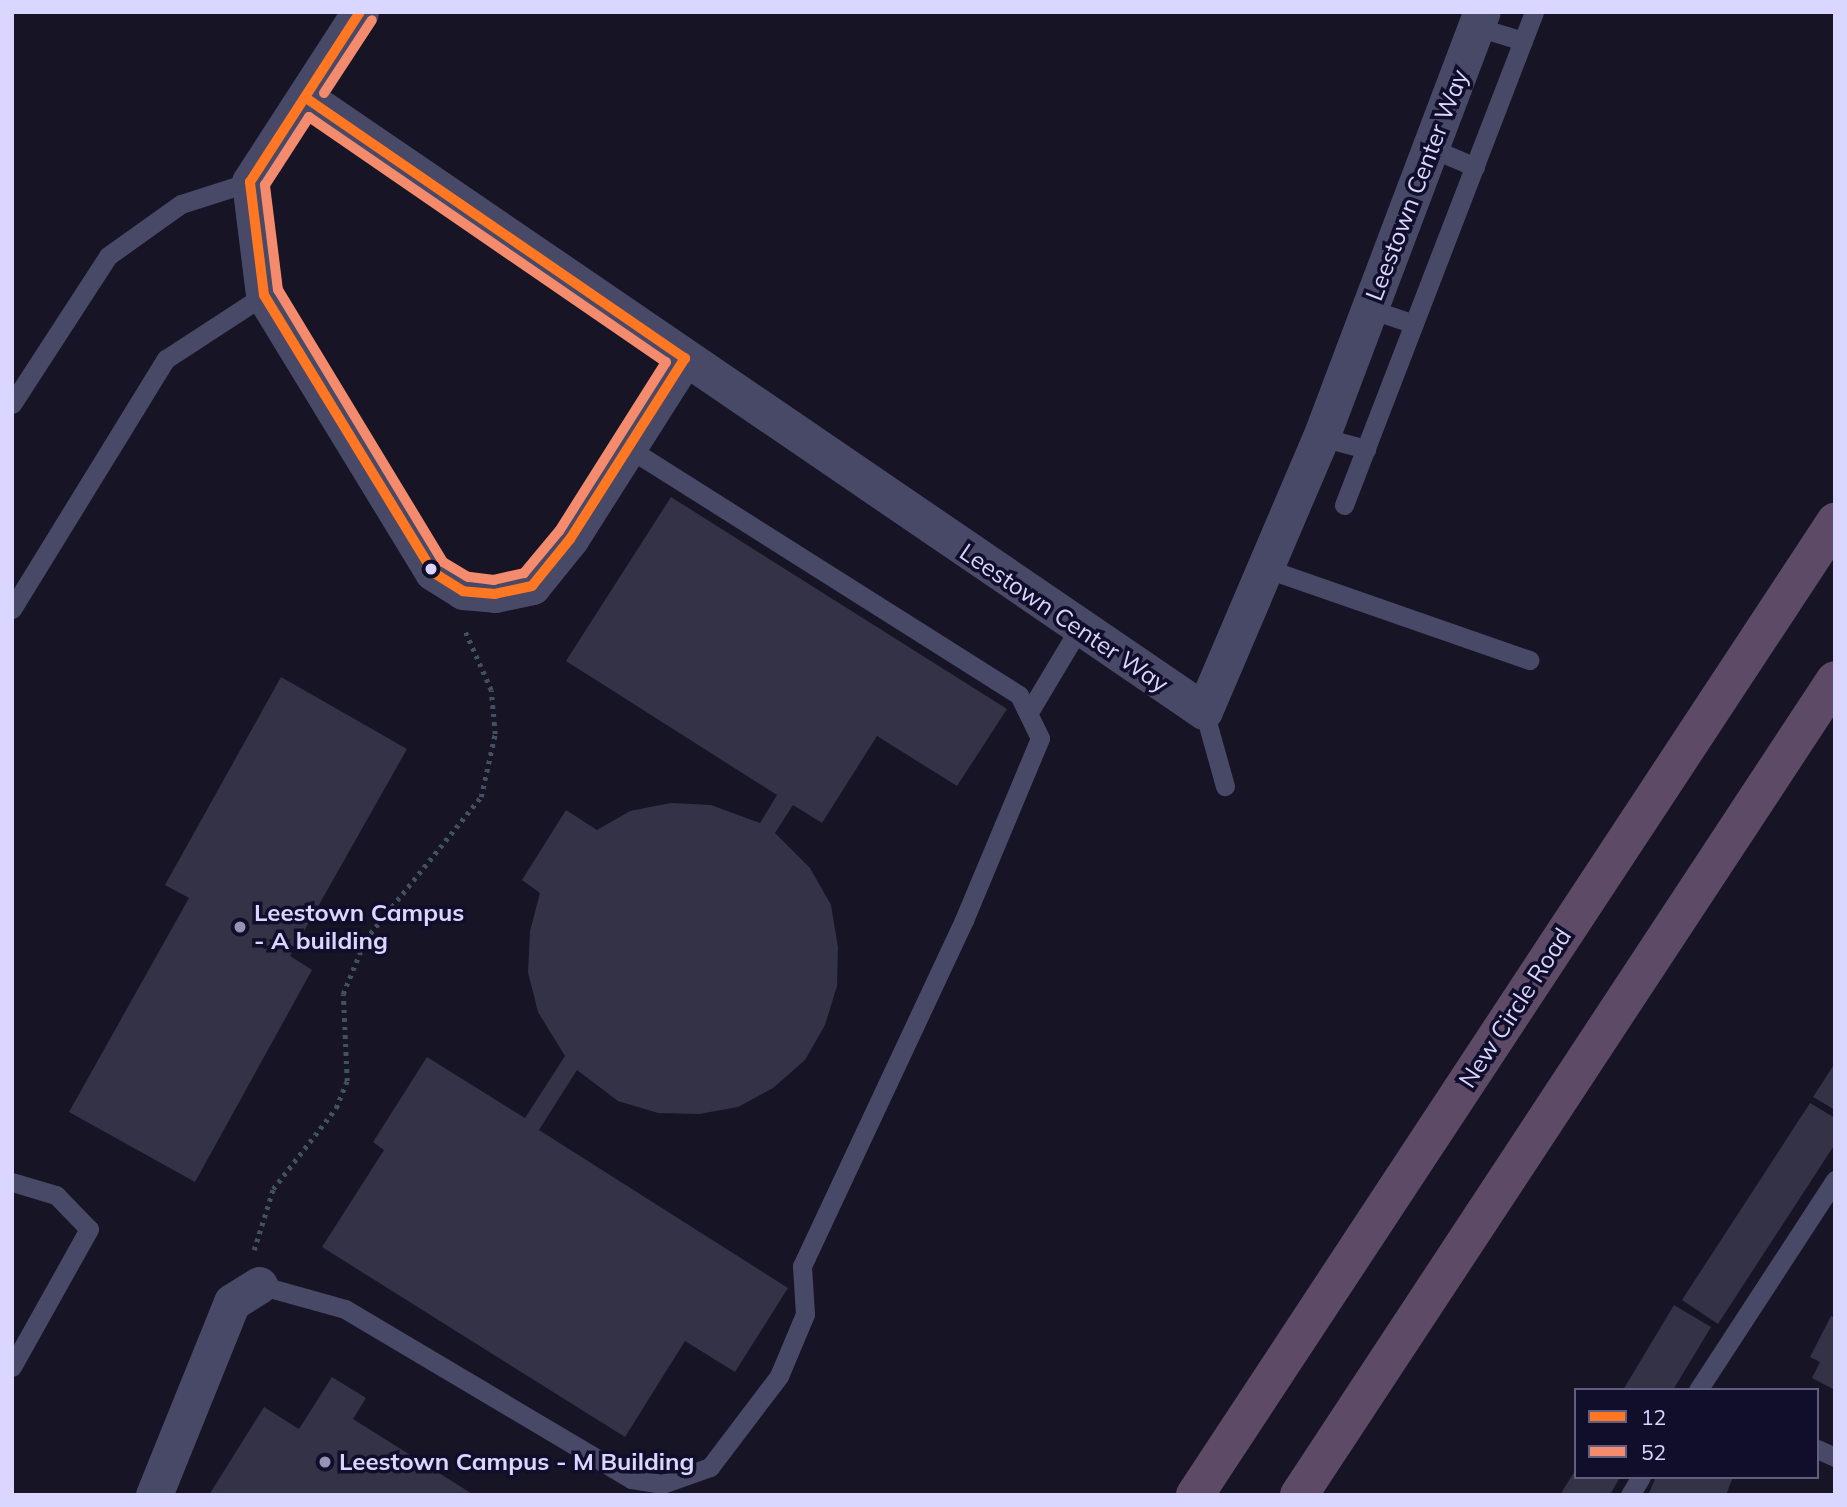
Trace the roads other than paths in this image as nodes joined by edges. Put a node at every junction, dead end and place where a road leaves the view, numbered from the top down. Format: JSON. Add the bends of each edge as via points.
{"nodes":[{"id":1,"x":360,"y":12,"type":"edge"},
{"id":2,"x":1535,"y":12,"type":"edge"},
{"id":3,"x":1479,"y":20,"type":"edge"},
{"id":4,"x":1523,"y":41,"type":"junction"},
{"id":5,"x":306,"y":98,"type":"junction"},
{"id":6,"x":1430,"y":148,"type":"junction"},
{"id":7,"x":1475,"y":166,"type":"junction"},
{"id":8,"x":250,"y":182,"type":"junction"},
{"id":9,"x":264,"y":295,"type":"junction"},
{"id":10,"x":1370,"y":309,"type":"junction"},
{"id":11,"x":1414,"y":324,"type":"junction"},
{"id":12,"x":685,"y":358,"type":"junction"},
{"id":13,"x":12,"y":404,"type":"edge"},
{"id":14,"x":1321,"y":437,"type":"junction"},
{"id":15,"x":629,"y":448,"type":"junction"},
{"id":16,"x":1366,"y":449,"type":"junction"},
{"id":17,"x":1344,"y":505,"type":"dead end"},
{"id":18,"x":1835,"y":522,"type":"edge"},
{"id":19,"x":1265,"y":568,"type":"junction"},
{"id":20,"x":12,"y":610,"type":"edge"},
{"id":21,"x":1078,"y":630,"type":"junction"},
{"id":22,"x":1529,"y":660,"type":"dead end"},
{"id":23,"x":1835,"y":680,"type":"edge"},
{"id":24,"x":1204,"y":711,"type":"junction"},
{"id":25,"x":1029,"y":712,"type":"junction"},
{"id":26,"x":1225,"y":786,"type":"dead end"},
{"id":27,"x":1835,"y":1180,"type":"edge"},
{"id":28,"x":12,"y":1182,"type":"edge"},
{"id":29,"x":259,"y":1285,"type":"joint"},
{"id":30,"x":12,"y":1367,"type":"edge"},
{"id":31,"x":1699,"y":1388,"type":"edge"},
{"id":32,"x":1819,"y":1450,"type":"edge"},
{"id":33,"x":1835,"y":1457,"type":"edge"},
{"id":34,"x":1640,"y":1479,"type":"edge"},
{"id":35,"x":154,"y":1495,"type":"edge"},
{"id":36,"x":1195,"y":1495,"type":"edge"},
{"id":37,"x":1300,"y":1495,"type":"edge"},
{"id":38,"x":1630,"y":1495,"type":"edge"}],
"edges":[{"from":1,"to":5,"type":"street"},
{"from":2,"to":4,"type":"lane"},
{"from":3,"to":4,"type":"lane"},
{"from":3,"to":6,"type":"street","name":"Leestown Center Way"},
{"from":4,"to":7,"type":"lane"},
{"from":5,"to":8,"type":"street"},
{"from":5,"to":12,"type":"street","name":"Leestown Center Way"},
{"from":6,"to":7,"type":"lane"},
{"from":6,"to":10,"type":"street","name":"Leestown Center Way"},
{"from":7,"to":11,"type":"lane"},
{"from":8,"to":9,"type":"street"},
{"from":8,"to":13,"type":"lane","via":[[181,204],[108,256]]},
{"from":9,"to":15,"type":"street","via":[[433,572],[463,591],[495,594],[532,586]]},
{"from":9,"to":20,"type":"lane","via":[[166,359]]},
{"from":10,"to":11,"type":"lane"},
{"from":10,"to":14,"type":"street","name":"Leestown Center Way"},
{"from":11,"to":16,"type":"lane"},
{"from":12,"to":15,"type":"street"},
{"from":12,"to":21,"type":"street","name":"Leestown Center Way"},
{"from":14,"to":16,"type":"lane"},
{"from":14,"to":19,"type":"street","name":"Leestown Center Way"},
{"from":15,"to":25,"type":"lane","via":[[1019,695]]},
{"from":16,"to":17,"type":"lane"},
{"from":18,"to":36,"type":"highway","name":"New Circle Road"},
{"from":19,"to":22,"type":"lane"},
{"from":19,"to":24,"type":"street","name":"Leestown Center Way"},
{"from":21,"to":24,"type":"street","name":"Leestown Center Way"},
{"from":21,"to":25,"type":"lane"},
{"from":23,"to":37,"type":"highway"},
{"from":24,"to":26,"type":"lane"},
{"from":25,"to":29,"type":"lane","via":[[1040,738],[964,920],[802,1266],[805,1314],[779,1376],[710,1467],[662,1484],[631,1479],[345,1309]]},
{"from":27,"to":31,"type":"lane"},
{"from":28,"to":30,"type":"lane","via":[[56,1195],[89,1229]]},
{"from":29,"to":35,"type":"street","via":[[232,1302]]},
{"from":32,"to":33,"type":"lane"},
{"from":34,"to":38,"type":"lane"}]}
